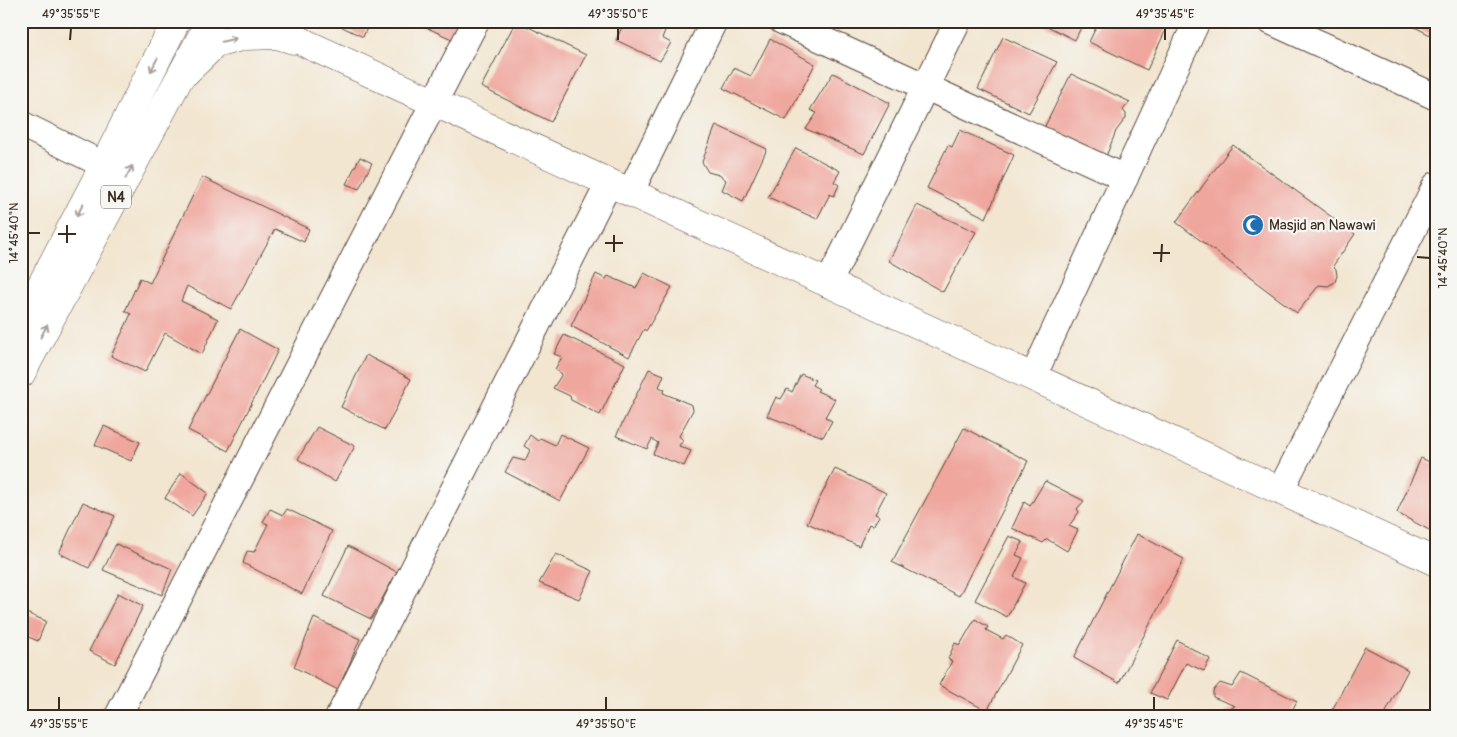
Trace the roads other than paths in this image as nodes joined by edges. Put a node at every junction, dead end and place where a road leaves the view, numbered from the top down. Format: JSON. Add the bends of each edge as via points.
{"nodes":[{"id":1,"x":176,"y":21,"type":"edge"},
{"id":2,"x":210,"y":21,"type":"edge"},
{"id":3,"x":268,"y":21,"type":"edge"},
{"id":4,"x":476,"y":21,"type":"edge"},
{"id":5,"x":714,"y":21,"type":"edge"},
{"id":6,"x":782,"y":21,"type":"edge"},
{"id":7,"x":958,"y":21,"type":"edge"},
{"id":8,"x":1197,"y":21,"type":"edge"},
{"id":9,"x":1270,"y":21,"type":"edge"},
{"id":10,"x":309,"y":45,"type":"junction"},
{"id":11,"x":178,"y":80,"type":"junction"},
{"id":12,"x":926,"y":87,"type":"junction"},
{"id":13,"x":1436,"y":97,"type":"edge"},
{"id":14,"x":434,"y":102,"type":"junction"},
{"id":15,"x":21,"y":124,"type":"edge"},
{"id":16,"x":104,"y":165,"type":"junction"},
{"id":17,"x":1125,"y":178,"type":"junction"},
{"id":18,"x":1436,"y":185,"type":"edge"},
{"id":19,"x":619,"y":188,"type":"junction"},
{"id":20,"x":828,"y":284,"type":"junction"},
{"id":21,"x":21,"y":324,"type":"edge"},
{"id":22,"x":21,"y":374,"type":"edge"},
{"id":23,"x":1032,"y":377,"type":"junction"},
{"id":24,"x":1280,"y":491,"type":"junction"},
{"id":25,"x":1436,"y":562,"type":"edge"},
{"id":26,"x":118,"y":716,"type":"edge"},
{"id":27,"x":339,"y":716,"type":"edge"}],
"edges":[{"from":1,"to":16,"type":"main road","number":"N4","one_way":true},
{"from":2,"to":11,"type":"main road","number":"N4"},
{"from":3,"to":10,"type":"main road"},
{"from":4,"to":14,"type":"street"},
{"from":5,"to":19,"type":"street"},
{"from":6,"to":12,"type":"street"},
{"from":7,"to":12,"type":"street"},
{"from":8,"to":17,"type":"street"},
{"from":9,"to":13,"type":"street"},
{"from":11,"to":10,"type":"main road","one_way":true,"via":[[215,44],[245,36],[277,35]]},
{"from":10,"to":14,"type":"main road"},
{"from":22,"to":11,"type":"main road","number":"N4","one_way":true},
{"from":12,"to":17,"type":"street"},
{"from":12,"to":20,"type":"street"},
{"from":14,"to":19,"type":"main road"},
{"from":14,"to":26,"type":"street"},
{"from":15,"to":16,"type":"street"},
{"from":16,"to":21,"type":"main road","number":"N4","one_way":true},
{"from":17,"to":23,"type":"street"},
{"from":18,"to":24,"type":"street"},
{"from":19,"to":20,"type":"main road"},
{"from":19,"to":27,"type":"street"},
{"from":20,"to":23,"type":"main road"},
{"from":23,"to":24,"type":"main road"},
{"from":24,"to":25,"type":"main road"}]}
